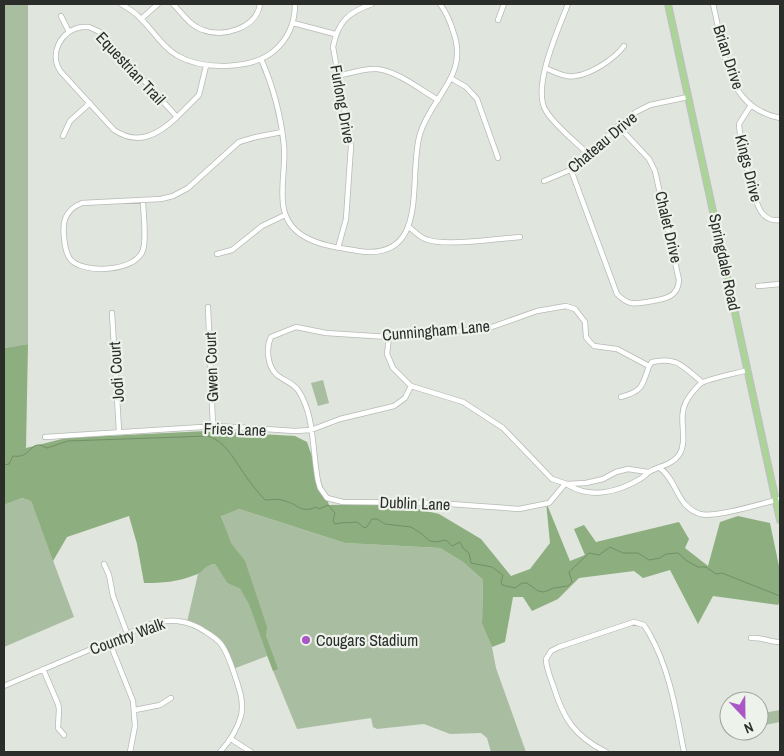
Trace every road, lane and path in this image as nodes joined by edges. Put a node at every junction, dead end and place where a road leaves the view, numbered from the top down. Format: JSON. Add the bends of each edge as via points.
{"nodes":[{"id":1,"x":122,"y":4,"type":"edge"},
{"id":2,"x":158,"y":4,"type":"edge"},
{"id":3,"x":173,"y":4,"type":"edge"},
{"id":4,"x":260,"y":4,"type":"edge"},
{"id":5,"x":295,"y":4,"type":"edge"},
{"id":6,"x":372,"y":4,"type":"edge"},
{"id":7,"x":440,"y":4,"type":"edge"},
{"id":8,"x":504,"y":4,"type":"edge"},
{"id":9,"x":568,"y":4,"type":"edge"},
{"id":10,"x":668,"y":4,"type":"edge"},
{"id":11,"x":713,"y":4,"type":"edge"},
{"id":12,"x":61,"y":16,"type":"dead end"},
{"id":13,"x":141,"y":19,"type":"junction"},
{"id":14,"x":498,"y":20,"type":"dead end"},
{"id":15,"x":293,"y":23,"type":"junction"},
{"id":16,"x":69,"y":32,"type":"junction"},
{"id":17,"x":336,"y":34,"type":"junction"},
{"id":18,"x":624,"y":46,"type":"dead end"},
{"id":19,"x":261,"y":58,"type":"junction"},
{"id":20,"x":206,"y":66,"type":"junction"},
{"id":21,"x":546,"y":68,"type":"junction"},
{"id":22,"x":338,"y":76,"type":"junction"},
{"id":23,"x":452,"y":79,"type":"junction"},
{"id":24,"x":688,"y":97,"type":"junction"},
{"id":25,"x":438,"y":100,"type":"junction"},
{"id":26,"x":90,"y":104,"type":"junction"},
{"id":27,"x":751,"y":104,"type":"junction"},
{"id":28,"x":177,"y":117,"type":"junction"},
{"id":29,"x":780,"y":118,"type":"edge"},
{"id":30,"x":618,"y":126,"type":"junction"},
{"id":31,"x":282,"y":132,"type":"junction"},
{"id":32,"x":64,"y":136,"type":"dead end"},
{"id":33,"x":589,"y":155,"type":"junction"},
{"id":34,"x":498,"y":158,"type":"dead end"},
{"id":35,"x":571,"y":170,"type":"junction"},
{"id":36,"x":544,"y":181,"type":"dead end"},
{"id":37,"x":143,"y":200,"type":"junction"},
{"id":38,"x":285,"y":216,"type":"junction"},
{"id":39,"x":780,"y":220,"type":"edge"},
{"id":40,"x":408,"y":226,"type":"junction"},
{"id":41,"x":520,"y":237,"type":"dead end"},
{"id":42,"x":338,"y":248,"type":"junction"},
{"id":43,"x":217,"y":254,"type":"dead end"},
{"id":44,"x":780,"y":284,"type":"edge"},
{"id":45,"x":758,"y":286,"type":"dead end"},
{"id":46,"x":208,"y":307,"type":"dead end"},
{"id":47,"x":112,"y":313,"type":"dead end"},
{"id":48,"x":389,"y":337,"type":"junction"},
{"id":49,"x":649,"y":366,"type":"junction"},
{"id":50,"x":748,"y":370,"type":"junction"},
{"id":51,"x":702,"y":382,"type":"junction"},
{"id":52,"x":412,"y":386,"type":"junction"},
{"id":53,"x":621,"y":397,"type":"dead end"},
{"id":54,"x":213,"y":427,"type":"junction"},
{"id":55,"x":312,"y":430,"type":"junction"},
{"id":56,"x":119,"y":431,"type":"junction"},
{"id":57,"x":45,"y":437,"type":"dead end"},
{"id":58,"x":660,"y":468,"type":"junction"},
{"id":59,"x":648,"y":472,"type":"junction"},
{"id":60,"x":566,"y":484,"type":"junction"},
{"id":61,"x":778,"y":500,"type":"edge"},
{"id":62,"x":780,"y":520,"type":"edge"},
{"id":63,"x":104,"y":564,"type":"dead end"},
{"id":64,"x":127,"y":634,"type":"junction"},
{"id":65,"x":751,"y":638,"type":"dead end"},
{"id":66,"x":109,"y":641,"type":"junction"},
{"id":67,"x":780,"y":642,"type":"edge"},
{"id":68,"x":43,"y":669,"type":"junction"},
{"id":69,"x":4,"y":686,"type":"edge"},
{"id":70,"x":171,"y":698,"type":"dead end"},
{"id":71,"x":134,"y":710,"type":"junction"},
{"id":72,"x":64,"y":736,"type":"dead end"},
{"id":73,"x":231,"y":739,"type":"junction"},
{"id":74,"x":130,"y":752,"type":"edge"},
{"id":75,"x":220,"y":752,"type":"edge"},
{"id":76,"x":251,"y":752,"type":"edge"},
{"id":77,"x":604,"y":752,"type":"edge"},
{"id":78,"x":684,"y":752,"type":"edge"}],
"edges":[{"from":1,"to":13,"type":"street"},
{"from":2,"to":13,"type":"street"},
{"from":3,"to":4,"type":"street","via":[[196,27],[216,32],[242,28],[257,15]]},
{"from":5,"to":15,"type":"street"},
{"from":6,"to":17,"type":"street","via":[[352,12]]},
{"from":7,"to":23,"type":"street","via":[[446,11],[456,39],[457,58]]},
{"from":8,"to":14,"type":"street"},
{"from":9,"to":21,"type":"street"},
{"from":10,"to":24,"type":"main road","name":"Springdale Road"},
{"from":11,"to":27,"type":"street","name":"Brian Drive","via":[[731,73],[740,93]]},
{"from":12,"to":16,"type":"street"},
{"from":13,"to":20,"type":"street","via":[[171,52]]},
{"from":15,"to":17,"type":"street"},
{"from":15,"to":19,"type":"street","via":[[278,47]]},
{"from":16,"to":26,"type":"street","name":"Equestrian Trail","via":[[57,47],[57,66]]},
{"from":16,"to":28,"type":"street","name":"Equestrian Trail","via":[[82,27],[100,32]]},
{"from":17,"to":22,"type":"street","name":"Furlong Drive","via":[[333,47]]},
{"from":18,"to":21,"type":"street","via":[[613,58],[575,76],[565,76]]},
{"from":19,"to":20,"type":"street","via":[[236,65]]},
{"from":19,"to":31,"type":"street","via":[[274,92]]},
{"from":20,"to":28,"type":"street","name":"Equestrian Trail","via":[[199,95]]},
{"from":21,"to":33,"type":"street","via":[[540,90],[542,104]]},
{"from":22,"to":25,"type":"street","via":[[384,70]]},
{"from":22,"to":42,"type":"street","name":"Furlong Drive","via":[[351,146],[346,219]]},
{"from":23,"to":25,"type":"street"},
{"from":23,"to":34,"type":"street","via":[[477,99]]},
{"from":24,"to":30,"type":"street","name":"Chateau Drive","via":[[650,105]]},
{"from":24,"to":50,"type":"main road","name":"Springdale Road"},
{"from":25,"to":40,"type":"street","via":[[420,134],[413,212]]},
{"from":26,"to":28,"type":"street","name":"Equestrian Trail","via":[[114,130],[128,136],[154,135]]},
{"from":26,"to":32,"type":"street","via":[[70,121]]},
{"from":27,"to":29,"type":"street","name":"Brian Drive","via":[[764,114]]},
{"from":27,"to":39,"type":"street","name":"Kings Drive","via":[[739,124],[755,199],[762,214]]},
{"from":30,"to":33,"type":"street","name":"Chateau Drive"},
{"from":30,"to":35,"type":"street","name":"Chalet Drive","via":[[649,159],[655,171],[679,280],[675,294],[636,304],[628,303],[617,294]]},
{"from":31,"to":37,"type":"street","via":[[244,140],[188,188],[165,198]]},
{"from":31,"to":38,"type":"street"},
{"from":33,"to":35,"type":"street","name":"Chateau Drive"},
{"from":35,"to":36,"type":"street","name":"Chateau Drive"},
{"from":37,"to":37,"type":"street","via":[[82,203],[73,208],[64,224],[65,249],[70,259],[85,268],[94,269],[125,266],[136,260],[144,243]]},
{"from":38,"to":42,"type":"street","via":[[294,230],[305,238]]},
{"from":38,"to":43,"type":"street","via":[[262,226],[232,250]]},
{"from":40,"to":41,"type":"street","via":[[424,239],[434,241]]},
{"from":40,"to":42,"type":"street","via":[[403,238],[383,251]]},
{"from":44,"to":45,"type":"street"},
{"from":46,"to":54,"type":"street","name":"Gwen Court"},
{"from":47,"to":56,"type":"street","name":"Jodi Court"},
{"from":48,"to":49,"type":"street","name":"Cunningham Lane","via":[[489,328],[537,311],[566,306],[575,309],[585,322],[586,337],[594,346],[617,349]]},
{"from":48,"to":52,"type":"street","via":[[387,354],[394,368]]},
{"from":48,"to":55,"type":"street","name":"Cunningham Lane","via":[[326,333],[296,327],[271,337],[268,343],[271,365],[276,374],[297,387]]},
{"from":49,"to":51,"type":"street","via":[[652,362],[666,359],[673,361]]},
{"from":49,"to":53,"type":"street","via":[[640,390]]},
{"from":50,"to":51,"type":"street"},
{"from":50,"to":61,"type":"main road","name":"Springdale Road"},
{"from":51,"to":58,"type":"street","via":[[683,411],[682,448],[669,464]]},
{"from":52,"to":55,"type":"street","name":"Fries Lane","via":[[404,399],[394,406],[349,416]]},
{"from":52,"to":60,"type":"street","via":[[463,402],[503,428],[552,479]]},
{"from":54,"to":55,"type":"street","name":"Fries Lane"},
{"from":54,"to":56,"type":"street","name":"Fries Lane"},
{"from":55,"to":60,"type":"street","name":"Dublin Lane","via":[[318,481],[324,494],[333,500],[519,509],[549,503]]},
{"from":56,"to":57,"type":"street","name":"Fries Lane"},
{"from":58,"to":59,"type":"street"},
{"from":58,"to":61,"type":"street","via":[[670,477],[684,503],[698,514],[726,512]]},
{"from":59,"to":60,"type":"street","via":[[628,469],[604,480]]},
{"from":59,"to":60,"type":"street","via":[[612,492],[576,490]]},
{"from":61,"to":62,"type":"main road","name":"Springdale Road"},
{"from":63,"to":64,"type":"street"},
{"from":64,"to":66,"type":"street","name":"Country Walk"},
{"from":64,"to":73,"type":"street","name":"Country Walk","via":[[158,622],[176,620],[200,627],[220,644],[233,669],[242,701]]},
{"from":65,"to":67,"type":"street"},
{"from":66,"to":68,"type":"street","name":"Country Walk"},
{"from":66,"to":71,"type":"street"},
{"from":68,"to":69,"type":"street","name":"Country Walk"},
{"from":68,"to":72,"type":"street","via":[[58,704],[58,728]]},
{"from":70,"to":71,"type":"street","via":[[160,705]]},
{"from":71,"to":74,"type":"street","via":[[135,726]]},
{"from":73,"to":75,"type":"street","name":"Country Walk"},
{"from":73,"to":76,"type":"street"},
{"from":77,"to":78,"type":"street","via":[[578,734],[561,710],[546,659],[559,647],[634,622],[644,625],[651,636],[671,684]]}]}
